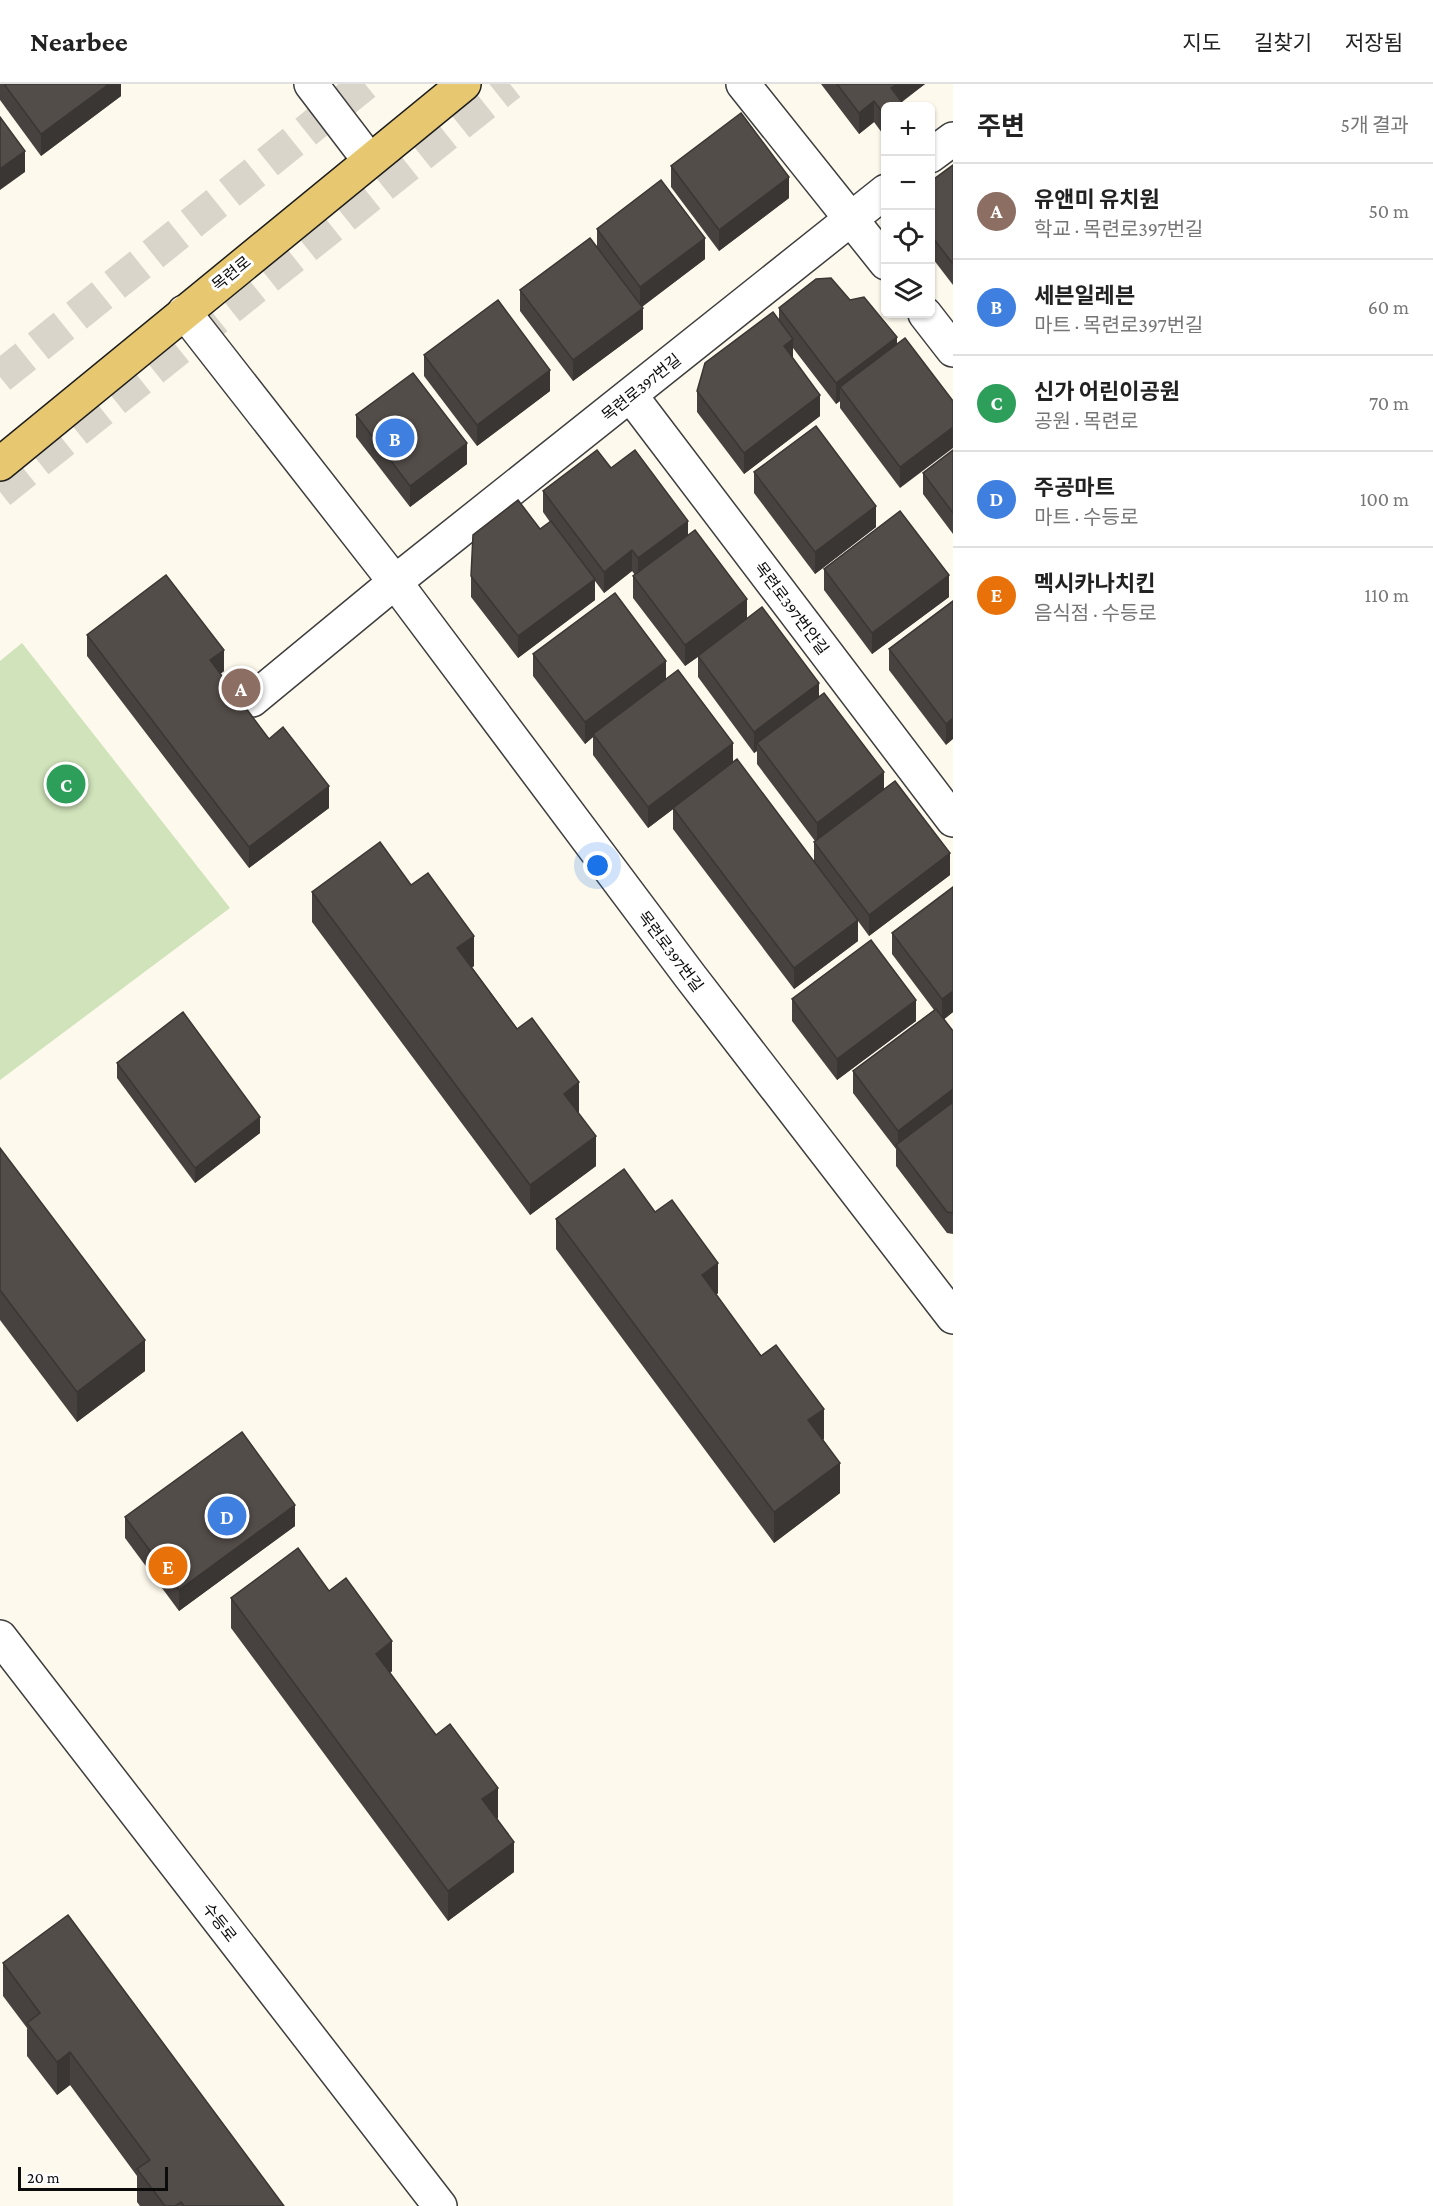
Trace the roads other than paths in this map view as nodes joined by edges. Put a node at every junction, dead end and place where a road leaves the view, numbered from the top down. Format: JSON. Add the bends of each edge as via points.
{"nodes":[{"id":1,"x":311,"y":84,"type":"edge"},
{"id":2,"x":464,"y":84,"type":"edge"},
{"id":3,"x":743,"y":84,"type":"edge"},
{"id":4,"x":953,"y":139,"type":"edge"},
{"id":5,"x":935,"y":152,"type":"edge"},
{"id":6,"x":369,"y":160,"type":"junction"},
{"id":7,"x":881,"y":194,"type":"edge"},
{"id":8,"x":850,"y":218,"type":"junction"},
{"id":9,"x":881,"y":258,"type":"edge"},
{"id":10,"x":184,"y":312,"type":"junction"},
{"id":11,"x":928,"y":318,"type":"edge"},
{"id":12,"x":953,"y":350,"type":"edge"},
{"id":13,"x":631,"y":396,"type":"junction"},
{"id":14,"x":0,"y":464,"type":"edge"},
{"id":15,"x":395,"y":582,"type":"junction"},
{"id":16,"x":252,"y":700,"type":"dead end"},
{"id":17,"x":953,"y":820,"type":"edge"},
{"id":18,"x":953,"y":1317,"type":"edge"},
{"id":19,"x":0,"y":1637,"type":"edge"},
{"id":20,"x":440,"y":2206,"type":"edge"}],
"edges":[{"from":1,"to":6,"type":"street"},
{"from":2,"to":6,"type":"main road","name":"목련로"},
{"from":3,"to":8,"type":"street"},
{"from":4,"to":5,"type":"street"},
{"from":6,"to":10,"type":"main road","name":"목련로"},
{"from":7,"to":8,"type":"street","name":"목련로397번길"},
{"from":8,"to":9,"type":"street"},
{"from":8,"to":13,"type":"street","name":"목련로397번길"},
{"from":10,"to":14,"type":"main road","name":"목련로"},
{"from":10,"to":15,"type":"street","name":"목련로397번길"},
{"from":11,"to":12,"type":"street"},
{"from":13,"to":15,"type":"street","name":"목련로397번길"},
{"from":13,"to":17,"type":"street","name":"목련로397번안길"},
{"from":15,"to":16,"type":"street"},
{"from":15,"to":18,"type":"street","name":"목련로397번길","via":[[690,976]]},
{"from":19,"to":20,"type":"street","name":"수등로"}]}
